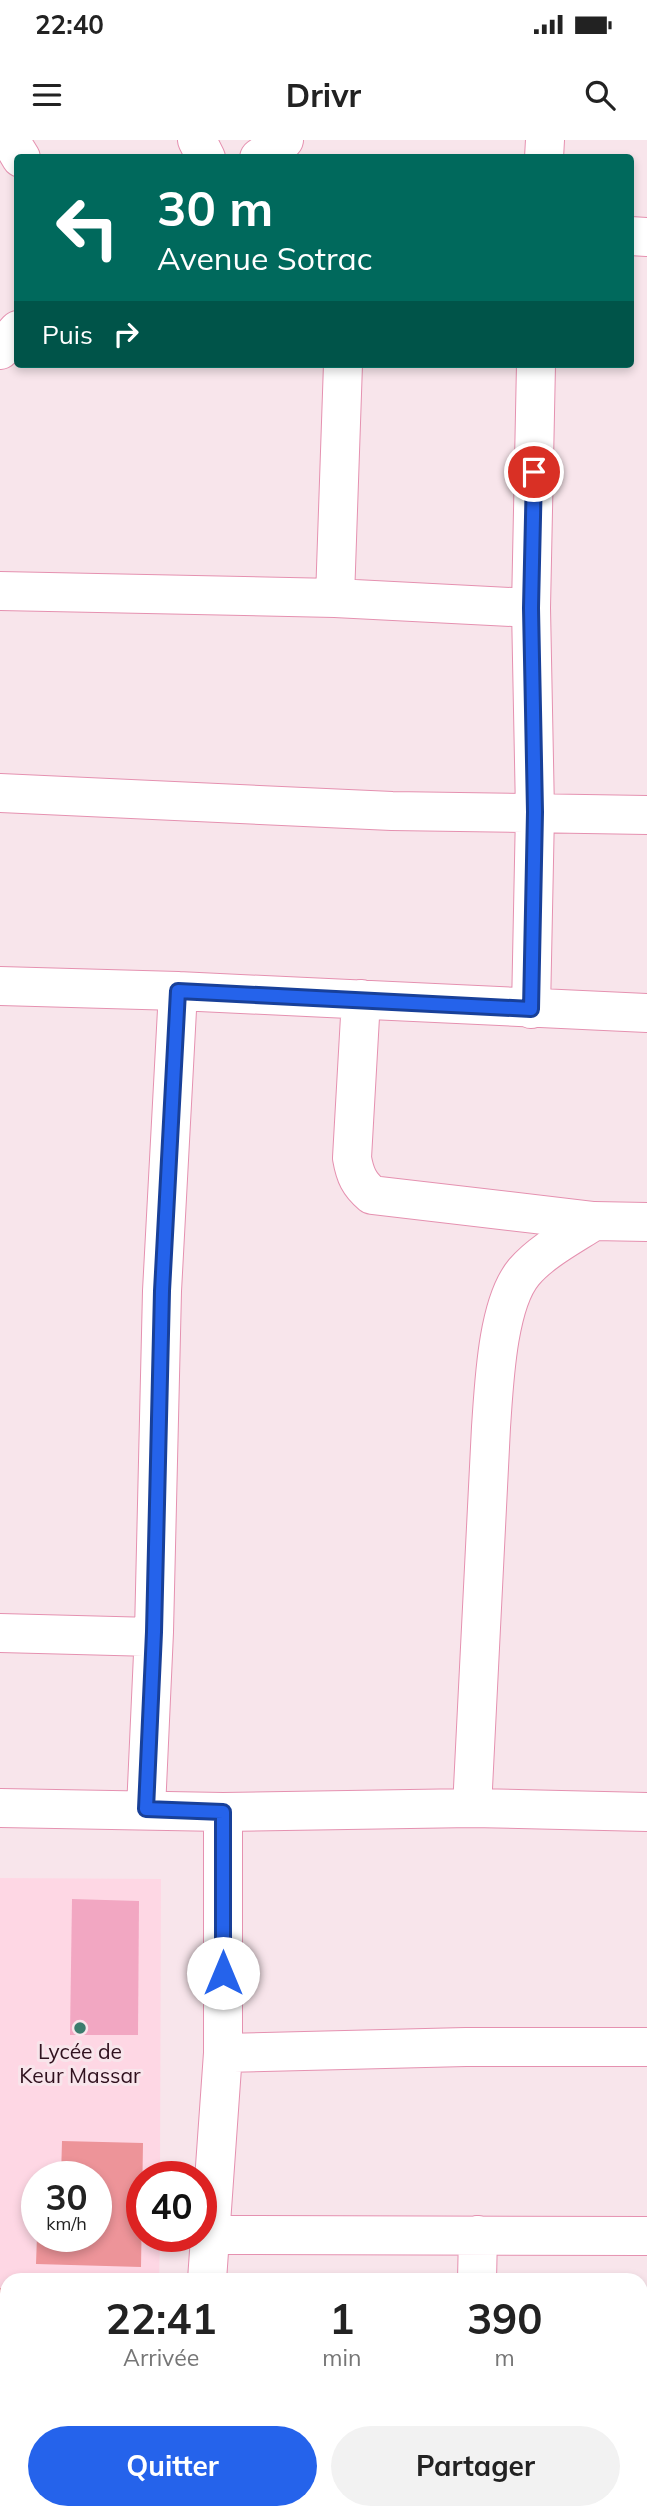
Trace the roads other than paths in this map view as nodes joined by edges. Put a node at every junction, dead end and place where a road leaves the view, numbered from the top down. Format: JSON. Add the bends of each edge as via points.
{"nodes":[{"id":1,"x":284,"y":140,"type":"edge"},
{"id":2,"x":265,"y":154,"type":"edge"},
{"id":3,"x":342,"y":368,"type":"edge"},
{"id":4,"x":536,"y":368,"type":"edge"},
{"id":5,"x":0,"y":591,"type":"edge"},
{"id":6,"x":335,"y":598,"type":"junction"},
{"id":7,"x":531,"y":608,"type":"junction"},
{"id":8,"x":0,"y":793,"type":"edge"},
{"id":9,"x":535,"y":812,"type":"junction"},
{"id":10,"x":647,"y":815,"type":"edge"},
{"id":11,"x":0,"y":986,"type":"edge"},
{"id":12,"x":178,"y":991,"type":"junction"},
{"id":13,"x":360,"y":999,"type":"junction"},
{"id":14,"x":531,"y":1009,"type":"junction"},
{"id":15,"x":647,"y":1013,"type":"edge"},
{"id":16,"x":594,"y":1221,"type":"junction"},
{"id":17,"x":647,"y":1222,"type":"edge"},
{"id":18,"x":0,"y":1633,"type":"edge"},
{"id":19,"x":153,"y":1637,"type":"junction"},
{"id":20,"x":0,"y":1808,"type":"edge"},
{"id":21,"x":472,"y":1808,"type":"junction"},
{"id":22,"x":146,"y":1809,"type":"junction"},
{"id":23,"x":223,"y":1812,"type":"junction"},
{"id":24,"x":647,"y":1812,"type":"edge"},
{"id":25,"x":647,"y":2047,"type":"edge"},
{"id":26,"x":223,"y":2053,"type":"junction"},
{"id":27,"x":215,"y":2161,"type":"edge"},
{"id":28,"x":217,"y":2235,"type":"edge"},
{"id":29,"x":478,"y":2235,"type":"junction"},
{"id":30,"x":647,"y":2236,"type":"edge"},
{"id":31,"x":209,"y":2252,"type":"edge"},
{"id":32,"x":207,"y":2273,"type":"edge"},
{"id":33,"x":477,"y":2273,"type":"edge"}],
"edges":[{"from":1,"to":2,"type":"street"},
{"from":3,"to":6,"type":"street"},
{"from":4,"to":7,"type":"street"},
{"from":5,"to":6,"type":"street"},
{"from":6,"to":7,"type":"street"},
{"from":7,"to":9,"type":"street"},
{"from":8,"to":9,"type":"street","via":[[392,811]]},
{"from":9,"to":10,"type":"street"},
{"from":9,"to":14,"type":"street"},
{"from":11,"to":12,"type":"street"},
{"from":12,"to":13,"type":"street"},
{"from":12,"to":19,"type":"street","via":[[162,1291]]},
{"from":13,"to":14,"type":"street"},
{"from":13,"to":16,"type":"street","via":[[352,1158],[362,1187],[372,1195],[392,1198]]},
{"from":14,"to":15,"type":"street"},
{"from":16,"to":17,"type":"street"},
{"from":16,"to":21,"type":"street","via":[[524,1272],[507,1304],[491,1427]]},
{"from":18,"to":19,"type":"street"},
{"from":19,"to":22,"type":"street"},
{"from":20,"to":22,"type":"street"},
{"from":21,"to":23,"type":"street"},
{"from":21,"to":24,"type":"street"},
{"from":22,"to":23,"type":"street"},
{"from":23,"to":26,"type":"street"},
{"from":25,"to":26,"type":"street"},
{"from":26,"to":27,"type":"street"},
{"from":28,"to":29,"type":"street"},
{"from":29,"to":30,"type":"street"},
{"from":29,"to":33,"type":"street"},
{"from":31,"to":32,"type":"street"}]}
